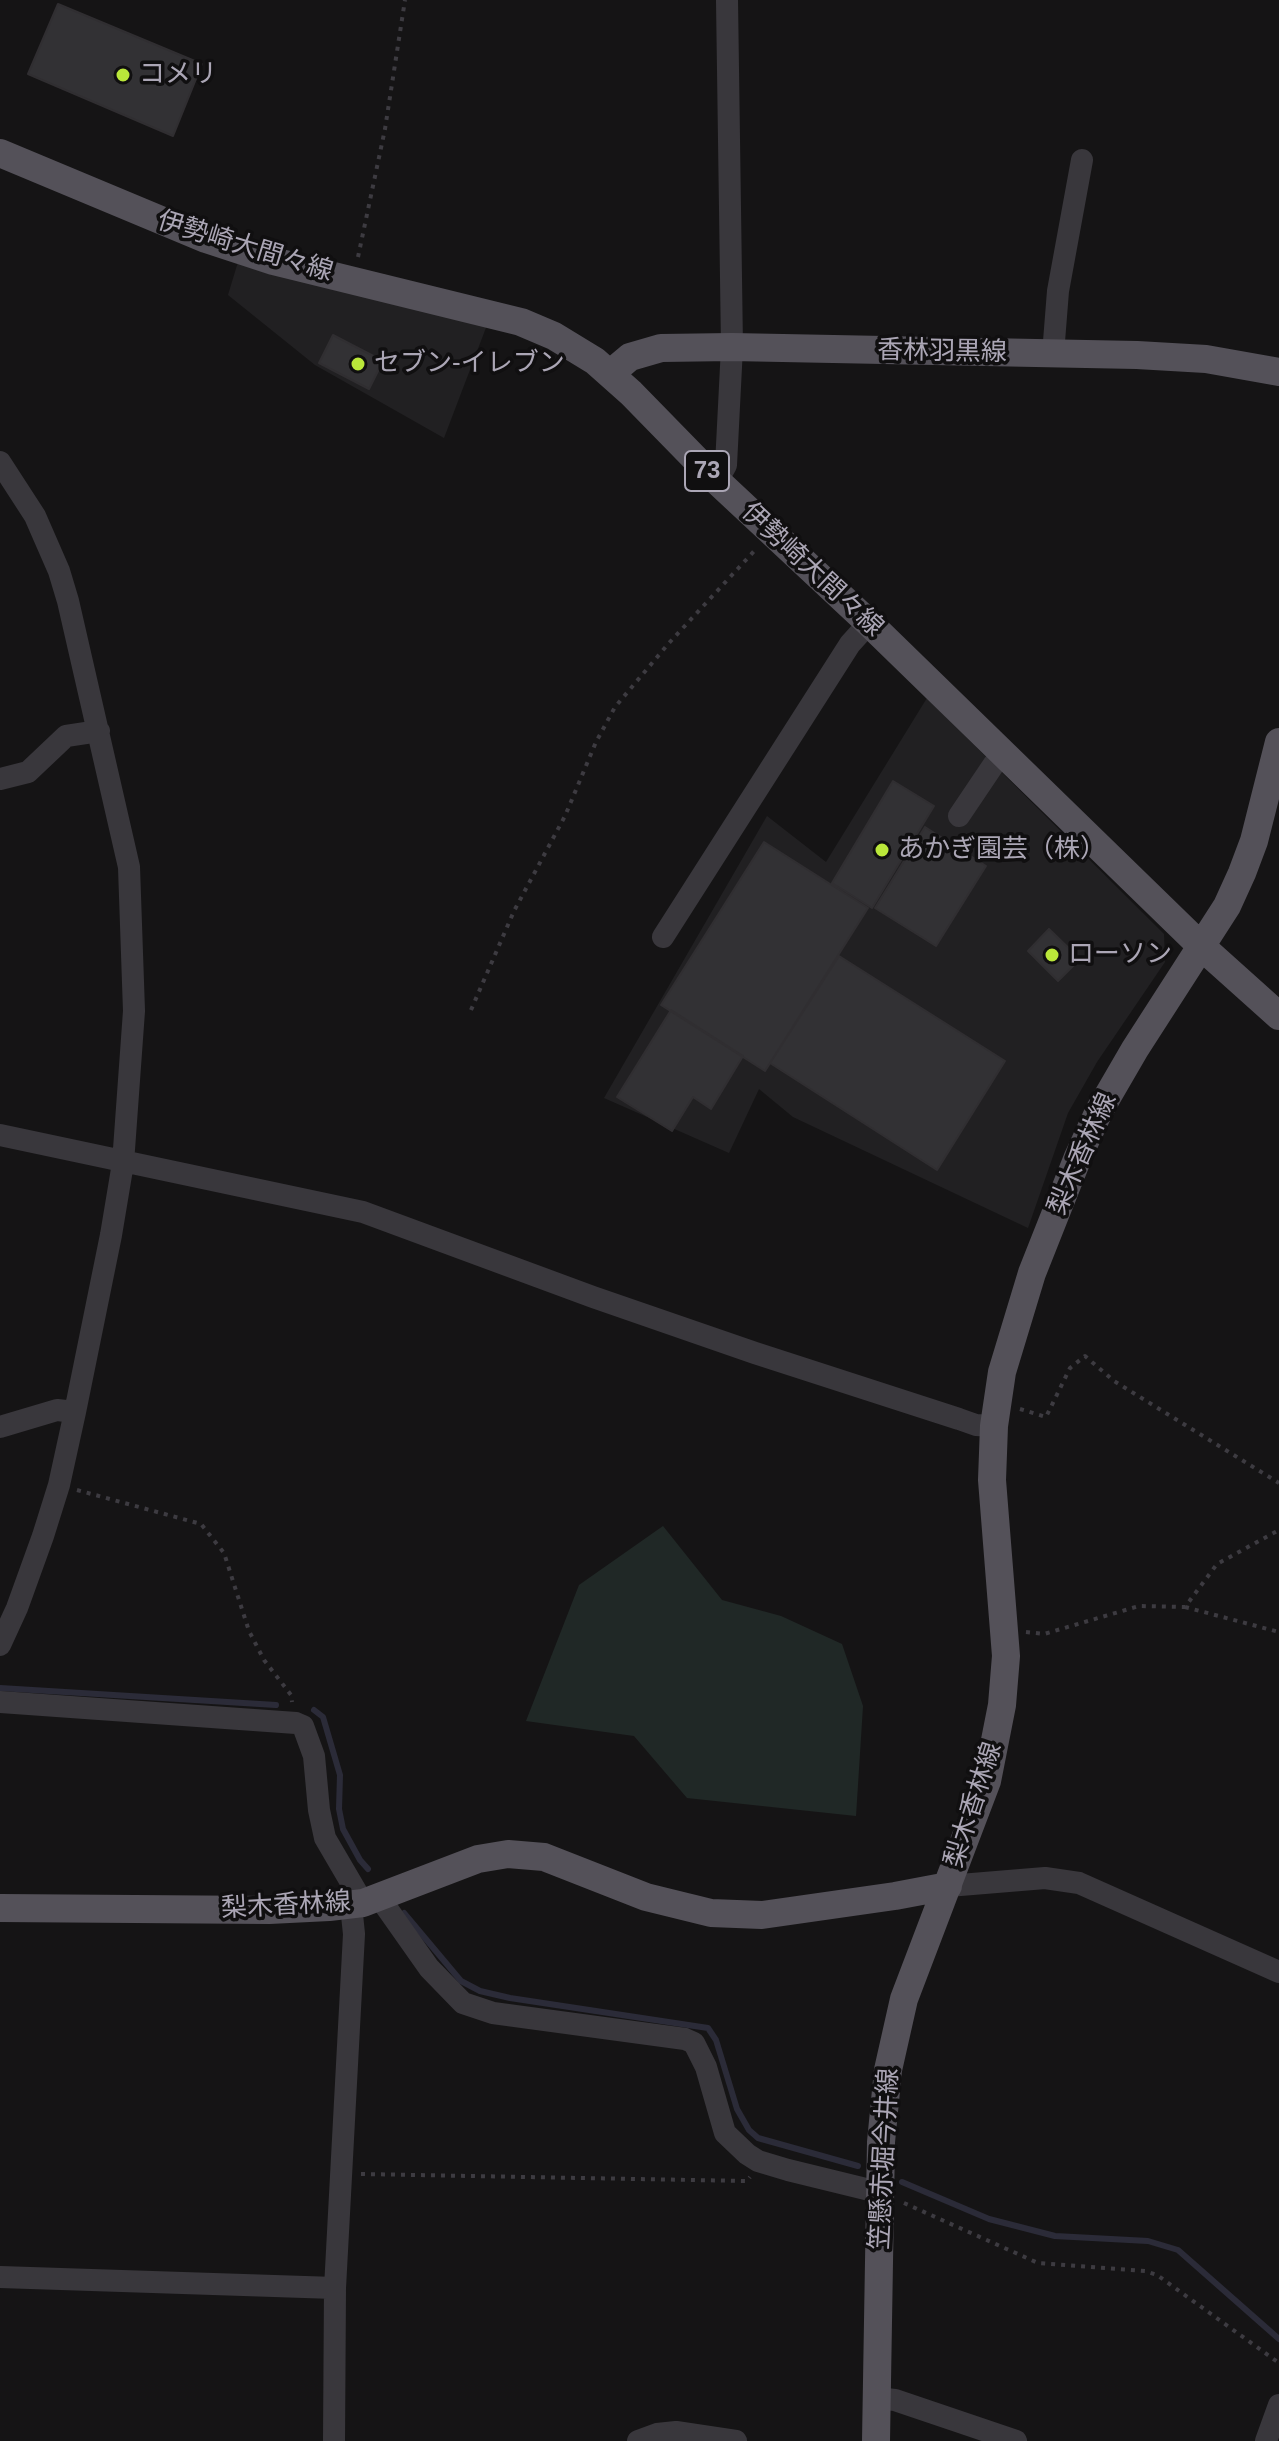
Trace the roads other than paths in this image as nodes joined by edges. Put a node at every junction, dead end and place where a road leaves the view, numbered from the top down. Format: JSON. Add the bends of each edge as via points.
{"nodes":[{"id":1,"x":727,"y":0,"type":"edge"},
{"id":2,"x":0,"y":153,"type":"edge"},
{"id":3,"x":1082,"y":160,"type":"dead end"},
{"id":4,"x":732,"y":347,"type":"junction"},
{"id":5,"x":1053,"y":354,"type":"junction"},
{"id":6,"x":1279,"y":372,"type":"edge"},
{"id":7,"x":611,"y":373,"type":"junction"},
{"id":8,"x":0,"y":462,"type":"edge"},
{"id":9,"x":717,"y":481,"type":"junction"},
{"id":10,"x":869,"y":623,"type":"junction"},
{"id":11,"x":99,"y":731,"type":"junction"},
{"id":12,"x":1279,"y":742,"type":"edge"},
{"id":13,"x":1004,"y":754,"type":"junction"},
{"id":14,"x":0,"y":779,"type":"edge"},
{"id":15,"x":959,"y":816,"type":"dead end"},
{"id":16,"x":663,"y":937,"type":"dead end"},
{"id":17,"x":1202,"y":947,"type":"junction"},
{"id":18,"x":1279,"y":1016,"type":"edge"},
{"id":19,"x":0,"y":1135,"type":"edge"},
{"id":20,"x":123,"y":1163,"type":"junction"},
{"id":21,"x":75,"y":1412,"type":"junction"},
{"id":22,"x":995,"y":1414,"type":"junction"},
{"id":23,"x":0,"y":1427,"type":"edge"},
{"id":24,"x":0,"y":1645,"type":"edge"},
{"id":25,"x":0,"y":1702,"type":"edge"},
{"id":26,"x":948,"y":1886,"type":"junction"},
{"id":27,"x":364,"y":1901,"type":"junction"},
{"id":28,"x":0,"y":1908,"type":"edge"},
{"id":29,"x":1279,"y":1972,"type":"edge"},
{"id":30,"x":882,"y":2193,"type":"junction"},
{"id":31,"x":0,"y":2277,"type":"edge"},
{"id":32,"x":335,"y":2288,"type":"junction"},
{"id":33,"x":876,"y":2398,"type":"junction"},
{"id":34,"x":1279,"y":2405,"type":"edge"},
{"id":35,"x":334,"y":2441,"type":"edge"},
{"id":36,"x":638,"y":2441,"type":"edge"},
{"id":37,"x":736,"y":2441,"type":"edge"},
{"id":38,"x":876,"y":2441,"type":"edge"},
{"id":39,"x":1016,"y":2441,"type":"edge"},
{"id":40,"x":1266,"y":2441,"type":"edge"}],
"edges":[{"from":1,"to":4,"type":"street"},
{"from":2,"to":7,"type":"main road","name":"伊勢崎大間々線","number":"73","via":[[206,239],[273,261],[521,322],[575,348]]},
{"from":3,"to":5,"type":"street","via":[[1058,291]]},
{"from":4,"to":5,"type":"main road","name":"香林羽黒線"},
{"from":4,"to":7,"type":"main road","name":"香林羽黒線","via":[[661,348],[630,357]]},
{"from":4,"to":9,"type":"street","via":[[726,469]]},
{"from":5,"to":6,"type":"main road","name":"香林羽黒線","via":[[1206,359]]},
{"from":7,"to":9,"type":"main road","name":"伊勢崎大間々線","number":"73"},
{"from":8,"to":11,"type":"street","via":[[35,516],[59,571]]},
{"from":9,"to":10,"type":"main road","name":"伊勢崎大間々線","number":"73"},
{"from":10,"to":13,"type":"main road","name":"伊勢崎大間々線","number":"73"},
{"from":10,"to":16,"type":"street","via":[[850,644]]},
{"from":11,"to":14,"type":"street","via":[[66,736],[28,772]]},
{"from":11,"to":20,"type":"street","via":[[132,884],[134,1011]]},
{"from":12,"to":17,"type":"main road","via":[[1254,841],[1227,906]]},
{"from":13,"to":15,"type":"street"},
{"from":13,"to":17,"type":"main road","name":"伊勢崎大間々線","number":"73"},
{"from":17,"to":18,"type":"main road","name":"伊勢崎大間々線","number":"73"},
{"from":17,"to":22,"type":"main road","name":"梨木香林線","via":[[1113,1085],[1078,1157],[1018,1315]]},
{"from":19,"to":20,"type":"street"},
{"from":20,"to":21,"type":"street"},
{"from":20,"to":22,"type":"street","via":[[363,1212],[593,1297],[976,1425]]},
{"from":21,"to":23,"type":"street","via":[[57,1410]]},
{"from":21,"to":24,"type":"street","via":[[59,1485]]},
{"from":22,"to":26,"type":"main road","name":"梨木香林線","via":[[992,1480],[1005,1680],[987,1781]]},
{"from":25,"to":27,"type":"street","via":[[303,1726],[314,1756],[325,1838]]},
{"from":26,"to":27,"type":"main road","name":"梨木香林線","via":[[762,1915],[727,1915],[646,1897],[544,1857],[508,1854],[478,1859]]},
{"from":26,"to":29,"type":"street","via":[[1045,1878],[1079,1883]]},
{"from":26,"to":30,"type":"main road","name":"笠懸赤堀今井線","via":[[896,2029],[884,2096]]},
{"from":27,"to":28,"type":"main road","name":"梨木香林線","via":[[269,1910]]},
{"from":27,"to":30,"type":"street","via":[[463,2003],[493,2013],[694,2043],[725,2133],[758,2161]]},
{"from":27,"to":32,"type":"street","via":[[354,1934]]},
{"from":30,"to":33,"type":"main road","name":"笠懸赤堀今井線"},
{"from":31,"to":32,"type":"street"},
{"from":32,"to":35,"type":"street"},
{"from":33,"to":38,"type":"main road","name":"笠懸赤堀今井線"},
{"from":33,"to":39,"type":"street"},
{"from":34,"to":40,"type":"street"},
{"from":36,"to":37,"type":"street","via":[[676,2432]]}]}
